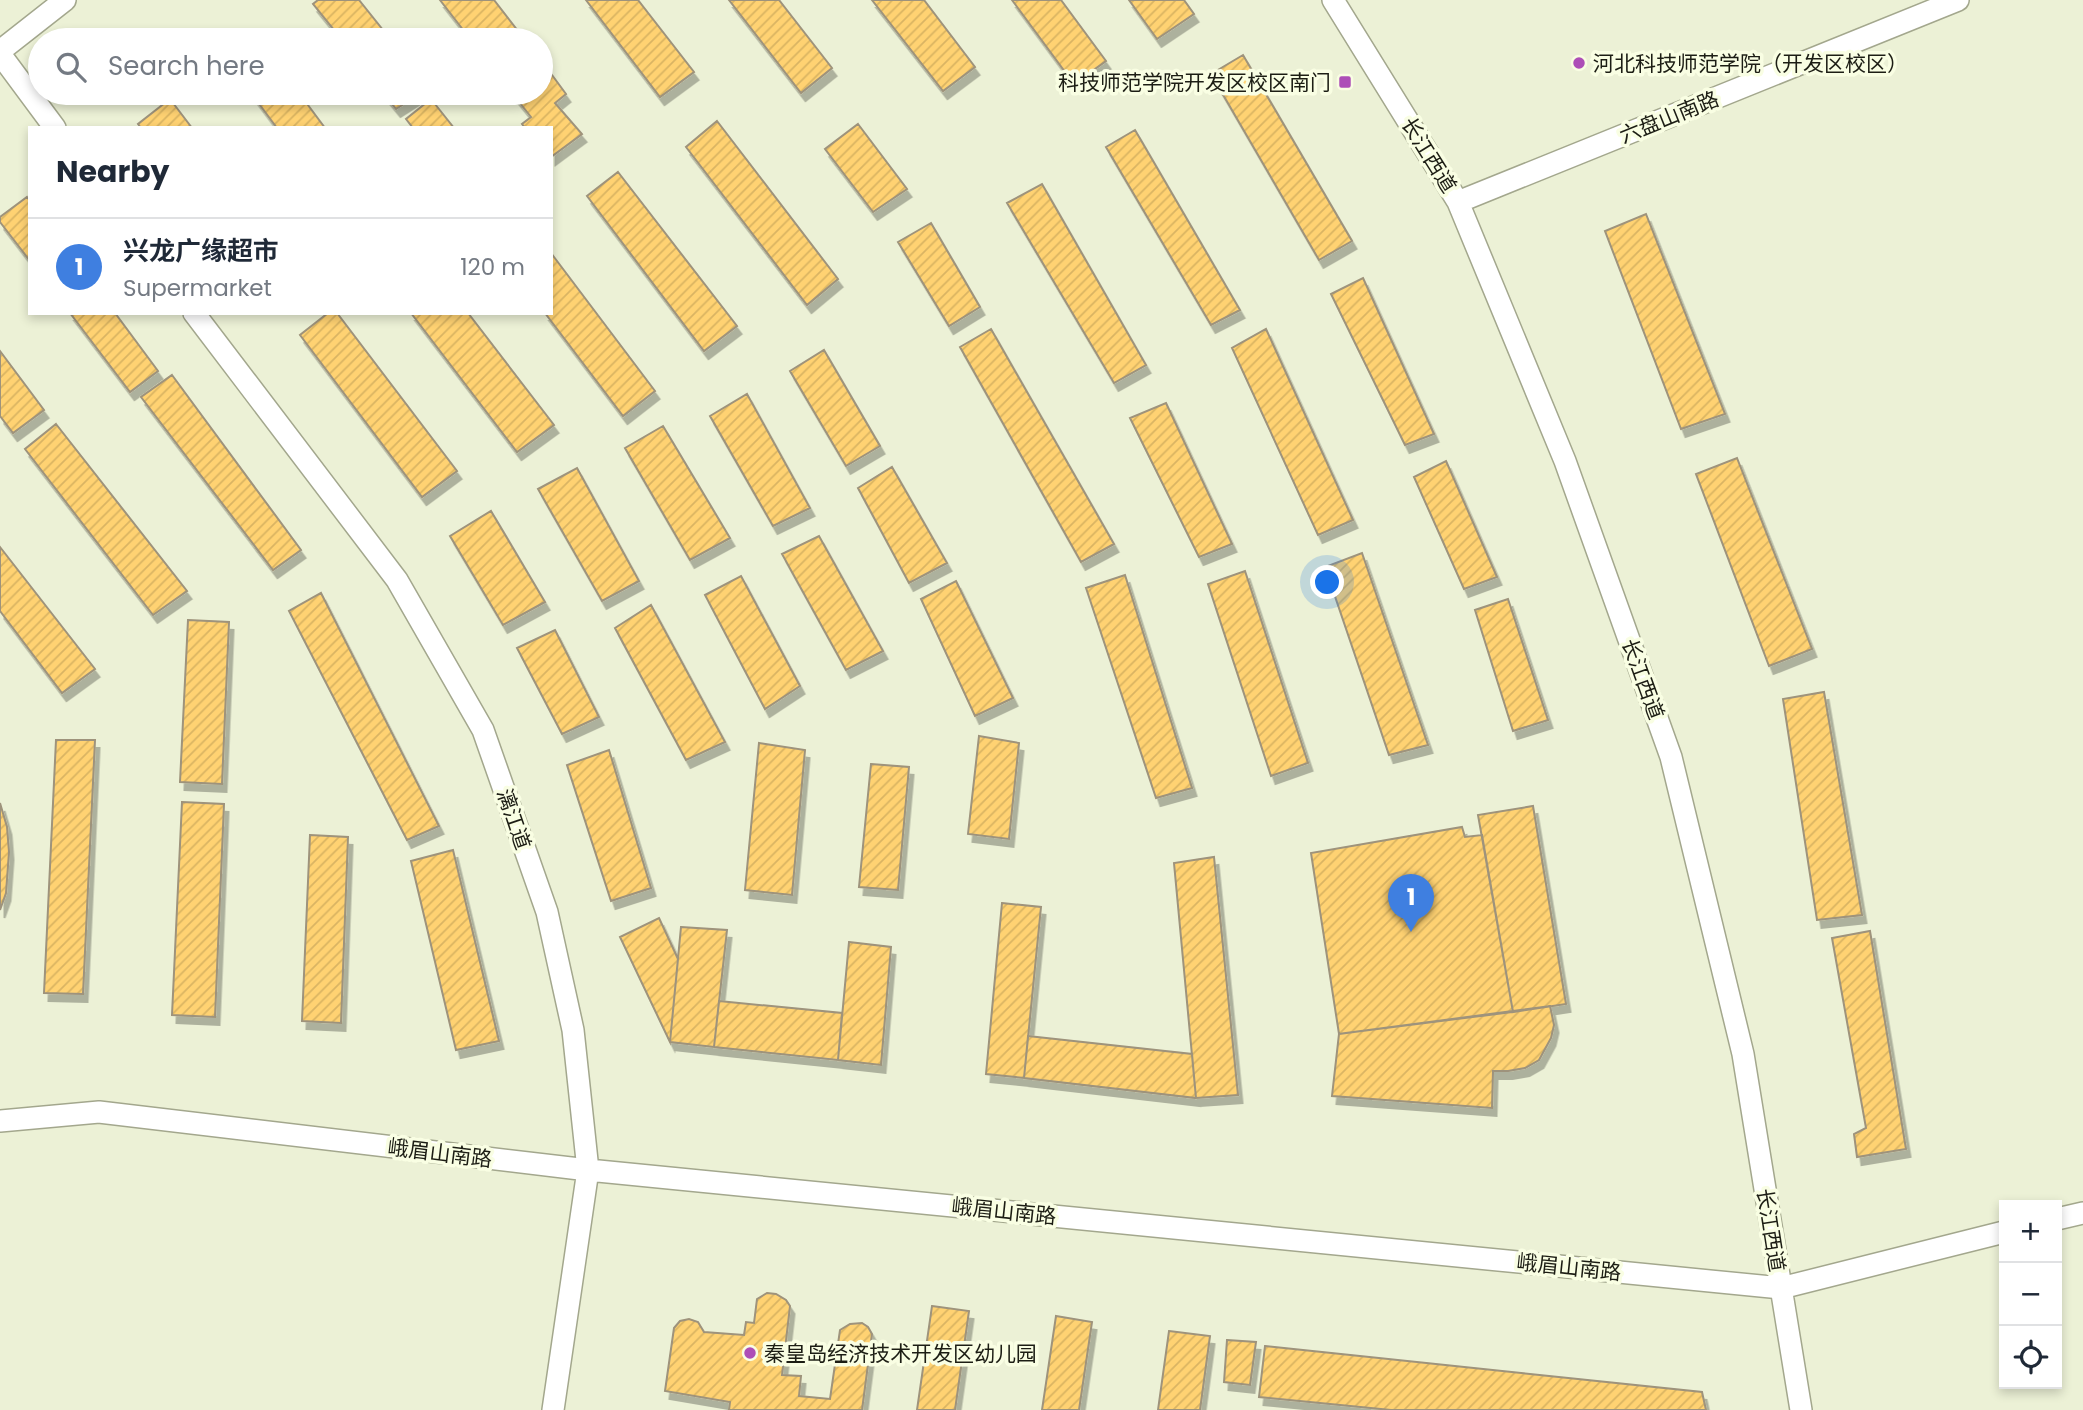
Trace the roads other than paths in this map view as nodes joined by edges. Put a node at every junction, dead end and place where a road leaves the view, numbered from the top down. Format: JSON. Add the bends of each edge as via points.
{"nodes":[{"id":1,"x":65,"y":0,"type":"edge"},
{"id":2,"x":1333,"y":0,"type":"edge"},
{"id":3,"x":1958,"y":0,"type":"edge"},
{"id":4,"x":30,"y":28,"type":"edge"},
{"id":5,"x":28,"y":30,"type":"edge"},
{"id":6,"x":0,"y":52,"type":"edge"},
{"id":7,"x":28,"y":91,"type":"edge"},
{"id":8,"x":38,"y":105,"type":"edge"},
{"id":9,"x":54,"y":126,"type":"edge"},
{"id":10,"x":1458,"y":202,"type":"junction"},
{"id":11,"x":196,"y":315,"type":"edge"},
{"id":12,"x":0,"y":1121,"type":"edge"},
{"id":13,"x":588,"y":1170,"type":"junction"},
{"id":14,"x":2083,"y":1213,"type":"edge"},
{"id":15,"x":2062,"y":1218,"type":"edge"},
{"id":16,"x":1999,"y":1233,"type":"edge"},
{"id":17,"x":1781,"y":1288,"type":"junction"},
{"id":18,"x":554,"y":1410,"type":"edge"},
{"id":19,"x":1801,"y":1410,"type":"edge"}],
"edges":[{"from":1,"to":4,"type":"street"},
{"from":2,"to":10,"type":"street","name":"长江西道"},
{"from":3,"to":10,"type":"street","name":"六盘山南路"},
{"from":5,"to":6,"type":"street"},
{"from":6,"to":7,"type":"street"},
{"from":8,"to":9,"type":"street"},
{"from":10,"to":17,"type":"street","name":"长江西道","via":[[1565,461],[1671,757],[1743,1054]]},
{"from":11,"to":13,"type":"street","name":"漓江道","via":[[397,580],[483,730],[547,912],[573,1030]]},
{"from":12,"to":13,"type":"street","name":"峨眉山南路","via":[[99,1112]]},
{"from":13,"to":17,"type":"street","name":"峨眉山南路"},
{"from":13,"to":18,"type":"street","name":"漓江道"},
{"from":14,"to":15,"type":"street"},
{"from":16,"to":17,"type":"street","name":"峨眉山南路"},
{"from":17,"to":19,"type":"street","name":"长江西道"}]}
